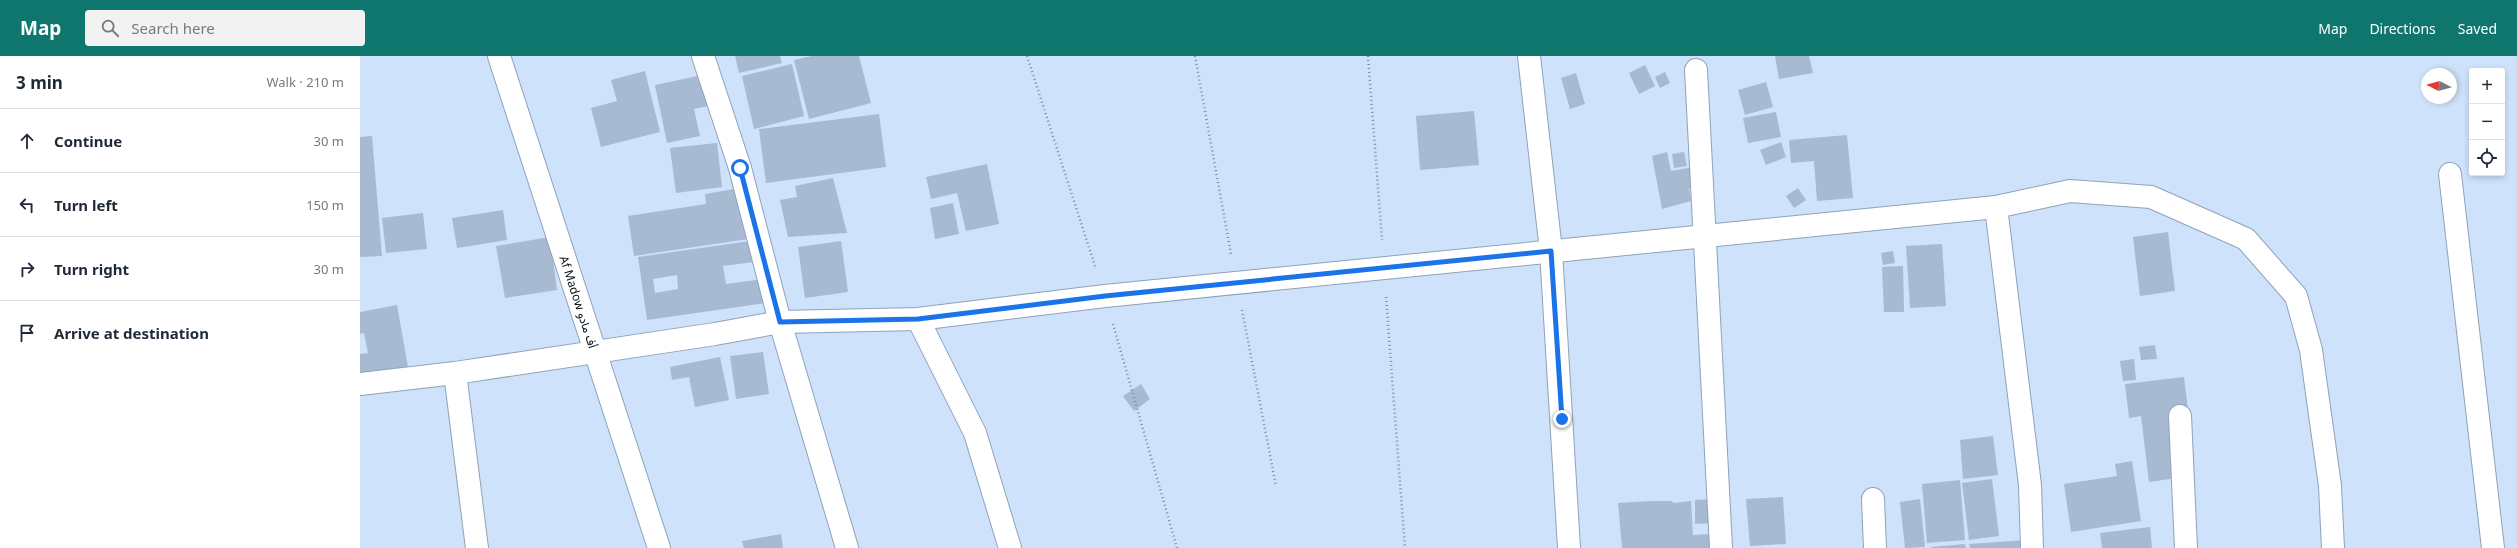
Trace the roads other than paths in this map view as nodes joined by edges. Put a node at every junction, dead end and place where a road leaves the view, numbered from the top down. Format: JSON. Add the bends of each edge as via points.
{"nodes":[{"id":1,"x":499,"y":56,"type":"edge"},
{"id":2,"x":703,"y":56,"type":"edge"},
{"id":3,"x":1529,"y":56,"type":"edge"},
{"id":4,"x":1696,"y":70,"type":"dead end"},
{"id":5,"x":2450,"y":174,"type":"dead end"},
{"id":6,"x":1996,"y":207,"type":"junction"},
{"id":7,"x":1705,"y":237,"type":"junction"},
{"id":8,"x":1551,"y":251,"type":"junction"},
{"id":9,"x":918,"y":319,"type":"junction"},
{"id":10,"x":780,"y":322,"type":"junction"},
{"id":11,"x":594,"y":351,"type":"junction"},
{"id":12,"x":455,"y":373,"type":"junction"},
{"id":13,"x":360,"y":384,"type":"edge"},
{"id":14,"x":2180,"y":416,"type":"dead end"},
{"id":15,"x":1873,"y":499,"type":"dead end"},
{"id":16,"x":477,"y":548,"type":"edge"},
{"id":17,"x":659,"y":548,"type":"edge"},
{"id":18,"x":848,"y":548,"type":"edge"},
{"id":19,"x":1010,"y":548,"type":"edge"},
{"id":20,"x":1569,"y":548,"type":"edge"},
{"id":21,"x":1721,"y":548,"type":"edge"},
{"id":22,"x":1875,"y":548,"type":"edge"},
{"id":23,"x":2032,"y":548,"type":"edge"},
{"id":24,"x":2186,"y":548,"type":"edge"},
{"id":25,"x":2333,"y":548,"type":"edge"},
{"id":26,"x":2493,"y":548,"type":"edge"}],
"edges":[{"from":1,"to":11,"type":"street","name":"Af Madow أف مادو"},
{"from":2,"to":10,"type":"street","via":[[740,168]]},
{"from":3,"to":8,"type":"street"},
{"from":4,"to":7,"type":"street"},
{"from":5,"to":26,"type":"street"},
{"from":6,"to":7,"type":"street"},
{"from":6,"to":23,"type":"street","via":[[2030,485]]},
{"from":6,"to":25,"type":"street","via":[[2070,191],[2151,197],[2246,239],[2296,296],[2308,336],[2330,486]]},
{"from":7,"to":8,"type":"street"},
{"from":7,"to":21,"type":"street"},
{"from":8,"to":9,"type":"street","via":[[1105,296]]},
{"from":8,"to":20,"type":"street"},
{"from":9,"to":10,"type":"street"},
{"from":9,"to":19,"type":"street","via":[[974,433]]},
{"from":10,"to":11,"type":"street"},
{"from":10,"to":18,"type":"street"},
{"from":11,"to":12,"type":"street"},
{"from":11,"to":17,"type":"street","name":"Af Madow أف مادو"},
{"from":12,"to":13,"type":"street"},
{"from":12,"to":16,"type":"street"},
{"from":14,"to":24,"type":"street"},
{"from":15,"to":22,"type":"street"}]}
